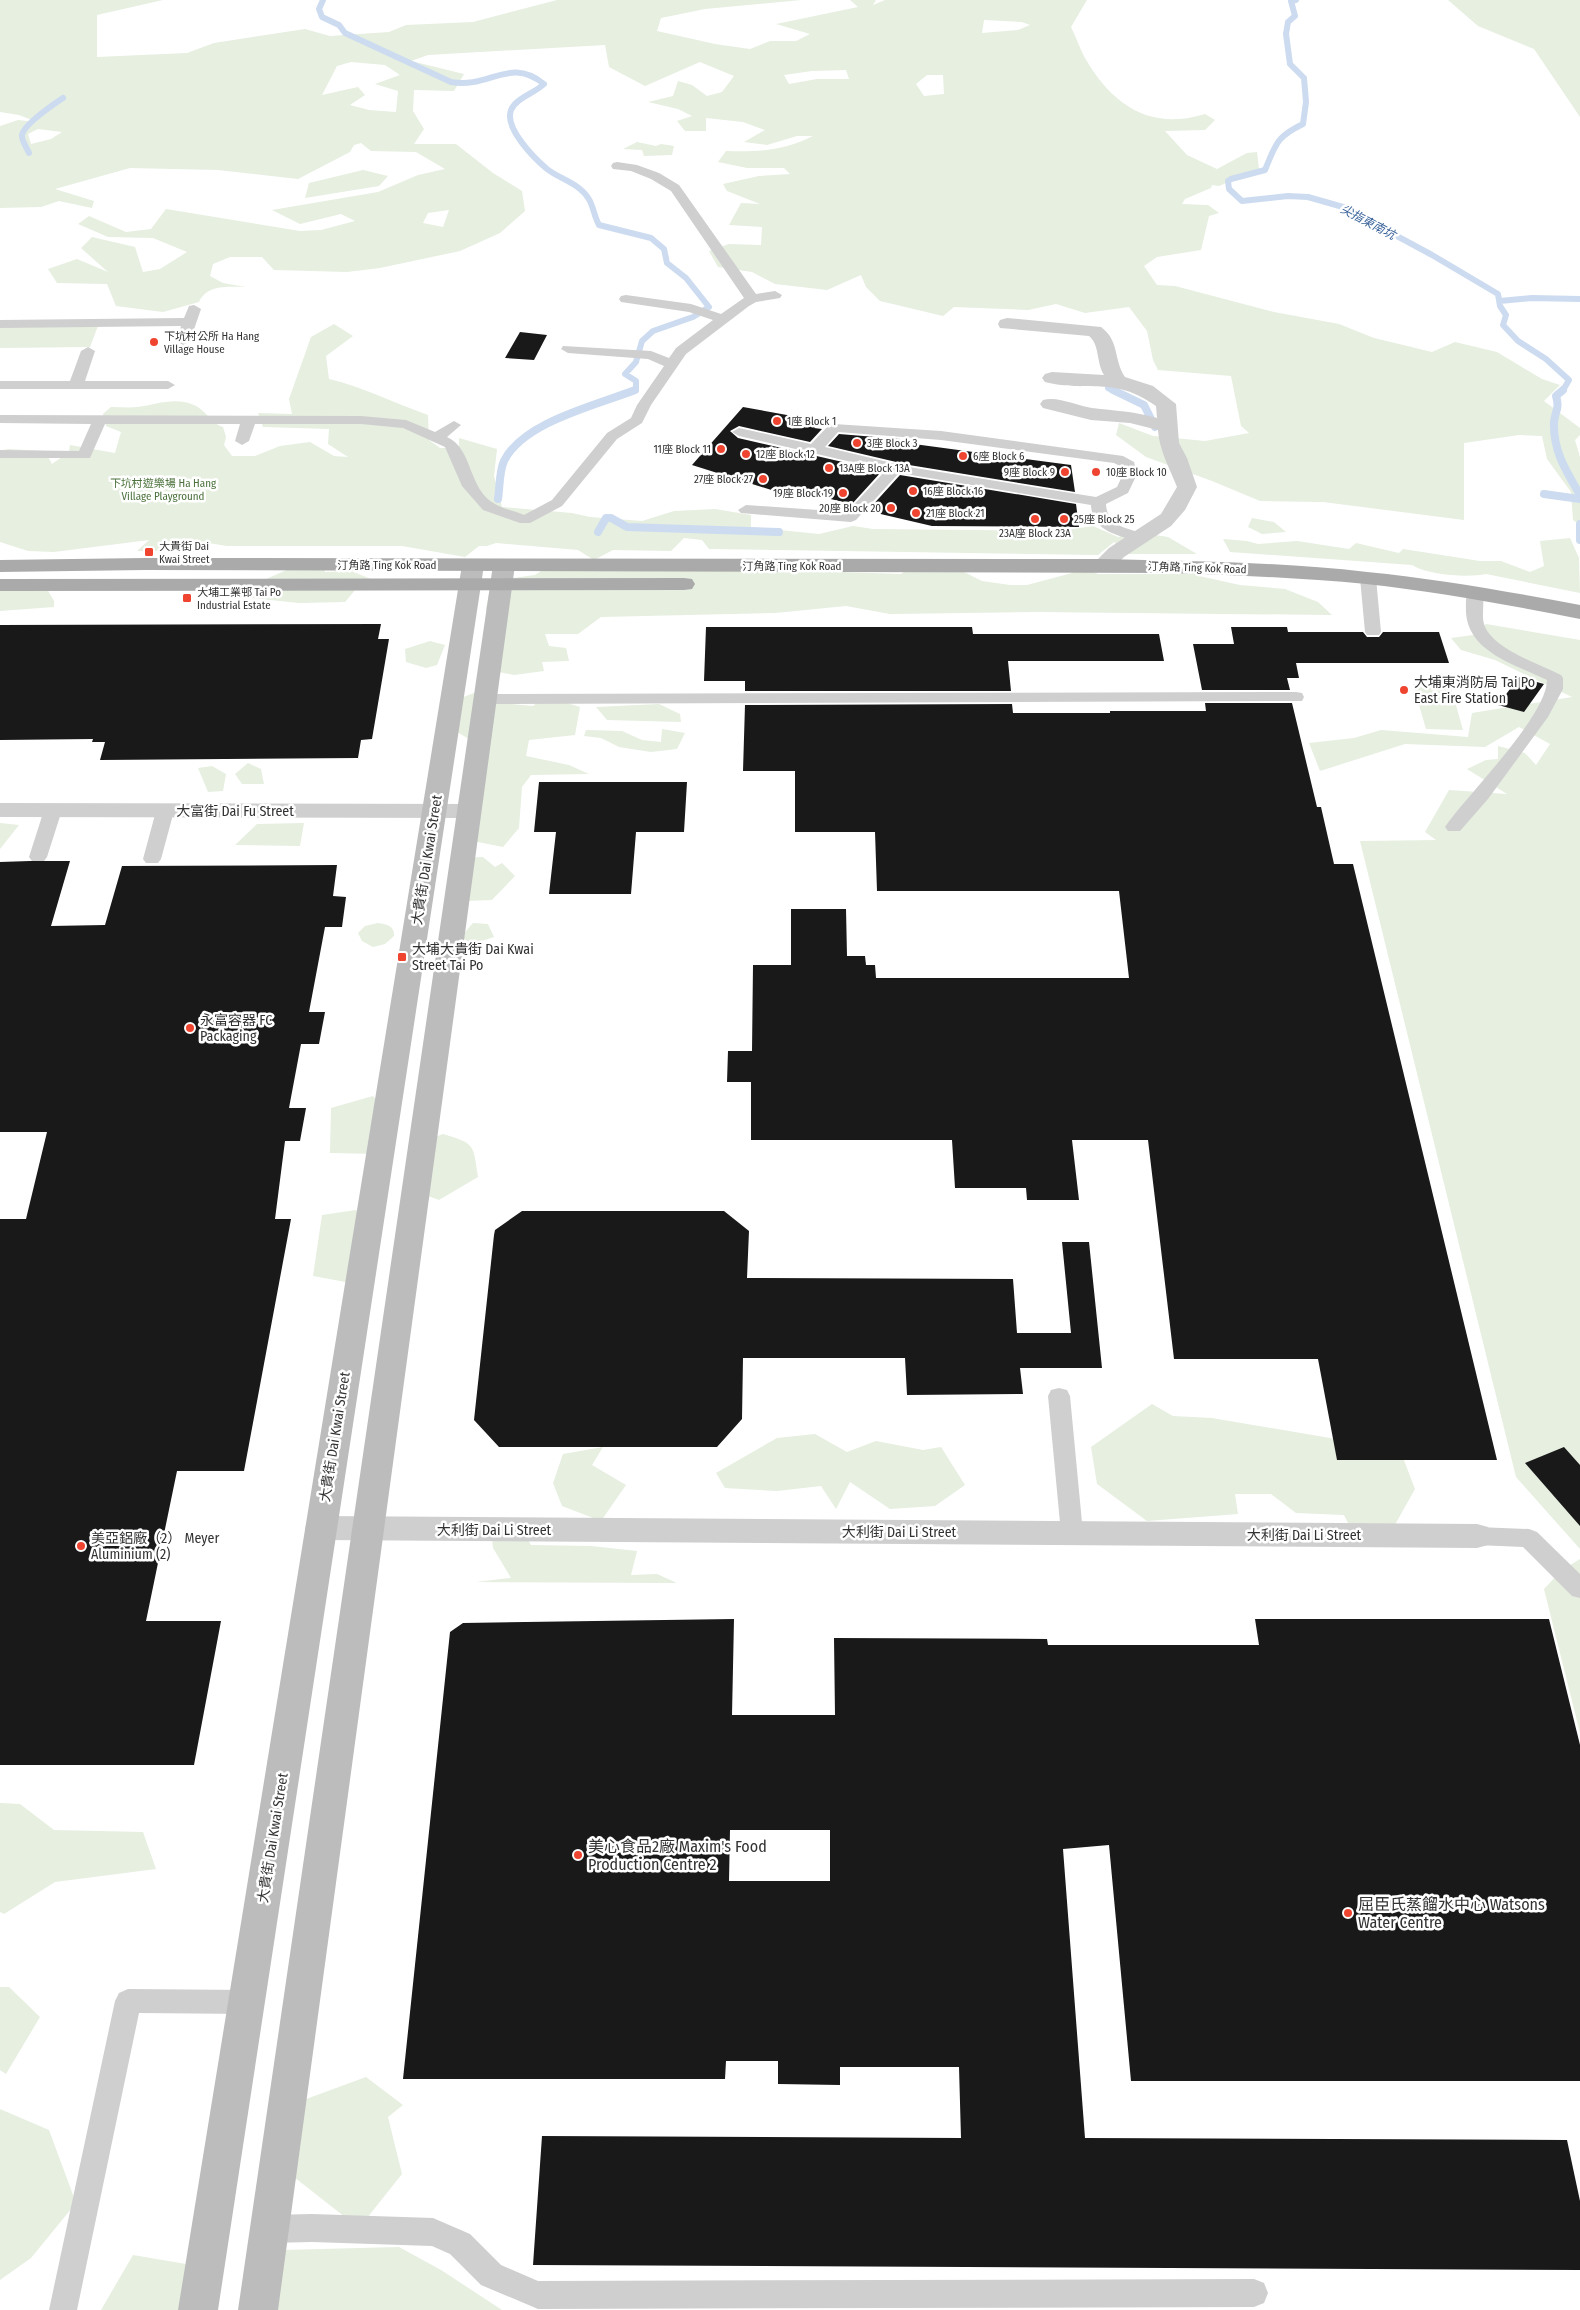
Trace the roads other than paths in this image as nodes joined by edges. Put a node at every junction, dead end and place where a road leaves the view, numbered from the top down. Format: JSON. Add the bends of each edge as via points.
{"nodes":[{"id":1,"x":618,"y":166,"type":"dead end"},
{"id":2,"x":775,"y":295,"type":"dead end"},
{"id":3,"x":626,"y":299,"type":"dead end"},
{"id":4,"x":752,"y":299,"type":"junction"},
{"id":5,"x":194,"y":308,"type":"dead end"},
{"id":6,"x":724,"y":319,"type":"junction"},
{"id":7,"x":189,"y":322,"type":"junction"},
{"id":8,"x":0,"y":324,"type":"edge"},
{"id":9,"x":1007,"y":324,"type":"dead end"},
{"id":10,"x":183,"y":341,"type":"dead end"},
{"id":11,"x":568,"y":349,"type":"dead end"},
{"id":12,"x":88,"y":351,"type":"dead end"},
{"id":13,"x":671,"y":364,"type":"junction"},
{"id":14,"x":1052,"y":378,"type":"dead end"},
{"id":15,"x":1118,"y":381,"type":"junction"},
{"id":16,"x":0,"y":385,"type":"edge"},
{"id":17,"x":76,"y":385,"type":"junction"},
{"id":18,"x":168,"y":385,"type":"dead end"},
{"id":19,"x":1050,"y":404,"type":"dead end"},
{"id":20,"x":100,"y":418,"type":"junction"},
{"id":21,"x":0,"y":419,"type":"edge"},
{"id":22,"x":249,"y":419,"type":"junction"},
{"id":23,"x":454,"y":425,"type":"dead end"},
{"id":24,"x":1168,"y":428,"type":"junction"},
{"id":25,"x":739,"y":432,"type":"dead end"},
{"id":26,"x":436,"y":438,"type":"junction"},
{"id":27,"x":242,"y":441,"type":"dead end"},
{"id":28,"x":816,"y":448,"type":"junction"},
{"id":29,"x":0,"y":454,"type":"edge"},
{"id":30,"x":896,"y":468,"type":"junction"},
{"id":31,"x":1098,"y":502,"type":"junction"},
{"id":32,"x":746,"y":510,"type":"dead end"},
{"id":33,"x":1141,"y":537,"type":"junction"},
{"id":34,"x":1103,"y":565,"type":"junction"},
{"id":35,"x":0,"y":566,"type":"edge"},
{"id":36,"x":471,"y":575,"type":"junction"},
{"id":37,"x":502,"y":575,"type":"junction"},
{"id":38,"x":0,"y":585,"type":"edge"},
{"id":39,"x":1369,"y":585,"type":"junction"},
{"id":40,"x":1474,"y":600,"type":"junction"},
{"id":41,"x":1580,"y":612,"type":"edge"},
{"id":42,"x":1580,"y":625,"type":"edge"},
{"id":43,"x":1373,"y":632,"type":"dead end"},
{"id":44,"x":1296,"y":697,"type":"dead end"},
{"id":45,"x":485,"y":699,"type":"junction"},
{"id":46,"x":0,"y":810,"type":"edge"},
{"id":47,"x":53,"y":810,"type":"junction"},
{"id":48,"x":165,"y":811,"type":"junction"},
{"id":49,"x":434,"y":811,"type":"junction"},
{"id":50,"x":469,"y":811,"type":"junction"},
{"id":51,"x":1454,"y":827,"type":"dead end"},
{"id":52,"x":38,"y":857,"type":"dead end"},
{"id":53,"x":152,"y":859,"type":"dead end"},
{"id":54,"x":1058,"y":1396,"type":"dead end"},
{"id":55,"x":321,"y":1528,"type":"junction"},
{"id":56,"x":368,"y":1529,"type":"junction"},
{"id":57,"x":1072,"y":1533,"type":"junction"},
{"id":58,"x":1478,"y":1536,"type":"joint"},
{"id":59,"x":1580,"y":1589,"type":"edge"},
{"id":60,"x":248,"y":2002,"type":"junction"},
{"id":61,"x":269,"y":2229,"type":"junction"},
{"id":62,"x":1254,"y":2293,"type":"dead end"},
{"id":63,"x":63,"y":2310,"type":"edge"},
{"id":64,"x":198,"y":2310,"type":"edge"},
{"id":65,"x":258,"y":2310,"type":"edge"}],
"edges":[{"from":1,"to":4,"type":"lane","via":[[640,170],[675,188]]},
{"from":2,"to":4,"type":"lane"},
{"from":3,"to":6,"type":"lane","via":[[701,311]]},
{"from":4,"to":6,"type":"lane"},
{"from":5,"to":7,"type":"lane"},
{"from":6,"to":13,"type":"lane","via":[[681,351]]},
{"from":7,"to":8,"type":"lane"},
{"from":7,"to":10,"type":"lane"},
{"from":9,"to":15,"type":"street","via":[[1094,332],[1103,338],[1107,346],[1108,364]]},
{"from":11,"to":13,"type":"lane","via":[[651,355]]},
{"from":12,"to":17,"type":"lane"},
{"from":13,"to":26,"type":"lane","via":[[638,420],[612,436],[557,503],[525,520],[488,507],[469,486],[451,444]]},
{"from":14,"to":15,"type":"street"},
{"from":15,"to":24,"type":"street","via":[[1146,390],[1166,404]]},
{"from":16,"to":17,"type":"lane"},
{"from":17,"to":18,"type":"lane"},
{"from":19,"to":24,"type":"street","via":[[1091,414],[1131,417]]},
{"from":20,"to":21,"type":"lane"},
{"from":20,"to":22,"type":"lane"},
{"from":20,"to":29,"type":"lane","via":[[85,455]]},
{"from":22,"to":26,"type":"lane","via":[[361,420],[406,424]]},
{"from":22,"to":27,"type":"lane"},
{"from":23,"to":26,"type":"lane"},
{"from":24,"to":33,"type":"street","via":[[1169,443],[1187,487],[1179,506],[1164,522]]},
{"from":25,"to":28,"type":"lane"},
{"from":28,"to":30,"type":"lane"},
{"from":28,"to":31,"type":"lane","via":[[834,428],[865,429],[918,432],[1118,459],[1129,465],[1130,474],[1122,490]]},
{"from":30,"to":31,"type":"lane"},
{"from":30,"to":32,"type":"lane","via":[[851,517]]},
{"from":31,"to":33,"type":"lane","via":[[1100,520],[1112,528]]},
{"from":33,"to":34,"type":"street"},
{"from":34,"to":37,"type":"main road","name":"汀角路 Ting Kok Road"},
{"from":34,"to":39,"type":"main road","name":"汀角路 Ting Kok Road","via":[[1259,570]]},
{"from":35,"to":36,"type":"main road","name":"汀角路 Ting Kok Road","via":[[145,564]]},
{"from":36,"to":37,"type":"main road","name":"汀角路 Ting Kok Road"},
{"from":36,"to":38,"type":"main road","name":"汀角路 Ting Kok Road"},
{"from":36,"to":49,"type":"street","name":"大貴街 Dai Kwai Street"},
{"from":37,"to":39,"type":"main road","name":"汀角路 Ting Kok Road"},
{"from":37,"to":45,"type":"street"},
{"from":39,"to":40,"type":"main road","name":"汀角路 Ting Kok Road"},
{"from":39,"to":43,"type":"lane"},
{"from":40,"to":41,"type":"main road","name":"汀角路 Ting Kok Road"},
{"from":40,"to":42,"type":"main road","name":"汀角路 Ting Kok Road"},
{"from":40,"to":51,"type":"lane","via":[[1481,634],[1494,646],[1555,678],[1555,689],[1540,717]]},
{"from":44,"to":45,"type":"lane"},
{"from":45,"to":50,"type":"street"},
{"from":46,"to":47,"type":"street","name":"大富街 Dai Fu Street"},
{"from":47,"to":48,"type":"street","name":"大富街 Dai Fu Street"},
{"from":47,"to":52,"type":"lane"},
{"from":48,"to":49,"type":"street","name":"大富街 Dai Fu Street"},
{"from":48,"to":53,"type":"lane"},
{"from":49,"to":50,"type":"street","name":"大富街 Dai Fu Street"},
{"from":49,"to":55,"type":"street","name":"大貴街 Dai Kwai Street"},
{"from":50,"to":56,"type":"street"},
{"from":54,"to":57,"type":"lane"},
{"from":55,"to":56,"type":"street","name":"大利街 Dai Li Street"},
{"from":55,"to":60,"type":"street","name":"大貴街 Dai Kwai Street"},
{"from":56,"to":57,"type":"street","name":"大利街 Dai Li Street"},
{"from":56,"to":61,"type":"street"},
{"from":57,"to":58,"type":"street","name":"大利街 Dai Li Street"},
{"from":58,"to":59,"type":"lane","via":[[1529,1538]]},
{"from":60,"to":63,"type":"lane","via":[[128,2001]]},
{"from":60,"to":64,"type":"street","name":"大貴街 Dai Kwai Street"},
{"from":61,"to":62,"type":"lane","via":[[433,2232],[460,2244],[491,2275],[538,2295]]},
{"from":61,"to":65,"type":"street"}]}
